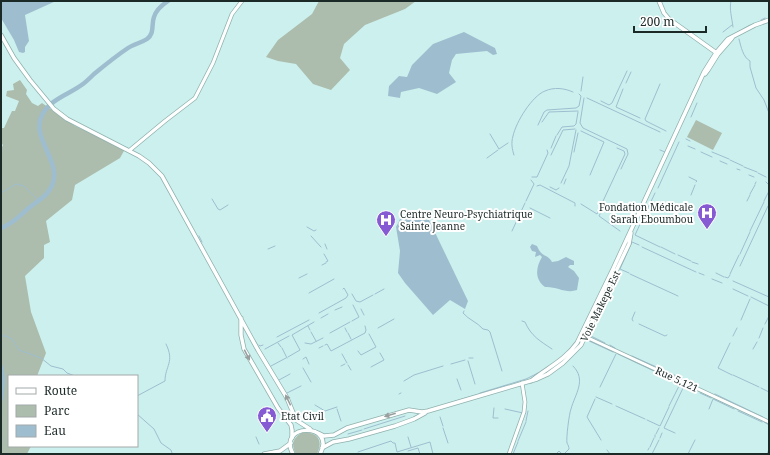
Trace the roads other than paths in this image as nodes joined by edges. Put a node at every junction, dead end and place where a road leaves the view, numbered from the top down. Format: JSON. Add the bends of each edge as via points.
{"nodes":[{"id":1,"x":242,"y":1,"type":"edge"},
{"id":2,"x":659,"y":1,"type":"edge"},
{"id":3,"x":769,"y":17,"type":"edge"},
{"id":4,"x":769,"y":20,"type":"edge"},
{"id":5,"x":764,"y":22,"type":"junction"},
{"id":6,"x":1,"y":35,"type":"edge"},
{"id":7,"x":717,"y":54,"type":"junction"},
{"id":8,"x":130,"y":150,"type":"junction"},
{"id":9,"x":241,"y":317,"type":"junction"},
{"id":10,"x":583,"y":336,"type":"junction"},
{"id":11,"x":522,"y":383,"type":"junction"},
{"id":12,"x":428,"y":411,"type":"junction"},
{"id":13,"x":769,"y":422,"type":"edge"},
{"id":14,"x":310,"y":429,"type":"junction"},
{"id":15,"x":318,"y":433,"type":"junction"},
{"id":16,"x":291,"y":441,"type":"junction"},
{"id":17,"x":322,"y":448,"type":"junction"},
{"id":18,"x":264,"y":454,"type":"edge"},
{"id":19,"x":293,"y":454,"type":"edge"},
{"id":20,"x":320,"y":454,"type":"edge"},
{"id":21,"x":509,"y":454,"type":"edge"}],
"edges":[{"from":1,"to":8,"type":"street","via":[[229,20],[213,63],[195,98]]},
{"from":2,"to":7,"type":"main road","via":[[669,19]]},
{"from":3,"to":5,"type":"main road"},
{"from":4,"to":5,"type":"main road","name":"Voie Makepe Est"},
{"from":5,"to":7,"type":"main road","name":"Voie Makepe Est","via":[[733,37]]},
{"from":6,"to":8,"type":"main road","via":[[14,58],[54,109],[68,119]]},
{"from":7,"to":10,"type":"main road","name":"Voie Makepe Est","via":[[703,76]]},
{"from":8,"to":9,"type":"main road","via":[[162,176]]},
{"from":14,"to":9,"type":"main road","one_way":true,"via":[[296,420],[287,398]]},
{"from":9,"to":16,"type":"main road","one_way":true,"via":[[244,349],[292,427]]},
{"from":10,"to":11,"type":"main road","name":"Voie Makepe Est","via":[[562,362],[531,381]]},
{"from":10,"to":13,"type":"street","name":"Rue 5.121"},
{"from":11,"to":12,"type":"main road","name":"Voie Makepe Est"},
{"from":11,"to":21,"type":"street","via":[[524,412]]},
{"from":12,"to":15,"type":"main road","one_way":true,"via":[[409,410],[347,428],[334,435],[324,436]]},
{"from":12,"to":17,"type":"main road","via":[[414,419],[350,440],[333,442]]},
{"from":14,"to":15,"type":"main road"},
{"from":14,"to":16,"type":"main road","via":[[299,431]]},
{"from":15,"to":17,"type":"main road","via":[[322,440]]},
{"from":16,"to":18,"type":"main road","via":[[280,450]]},
{"from":16,"to":19,"type":"main road"},
{"from":17,"to":20,"type":"main road"}]}
